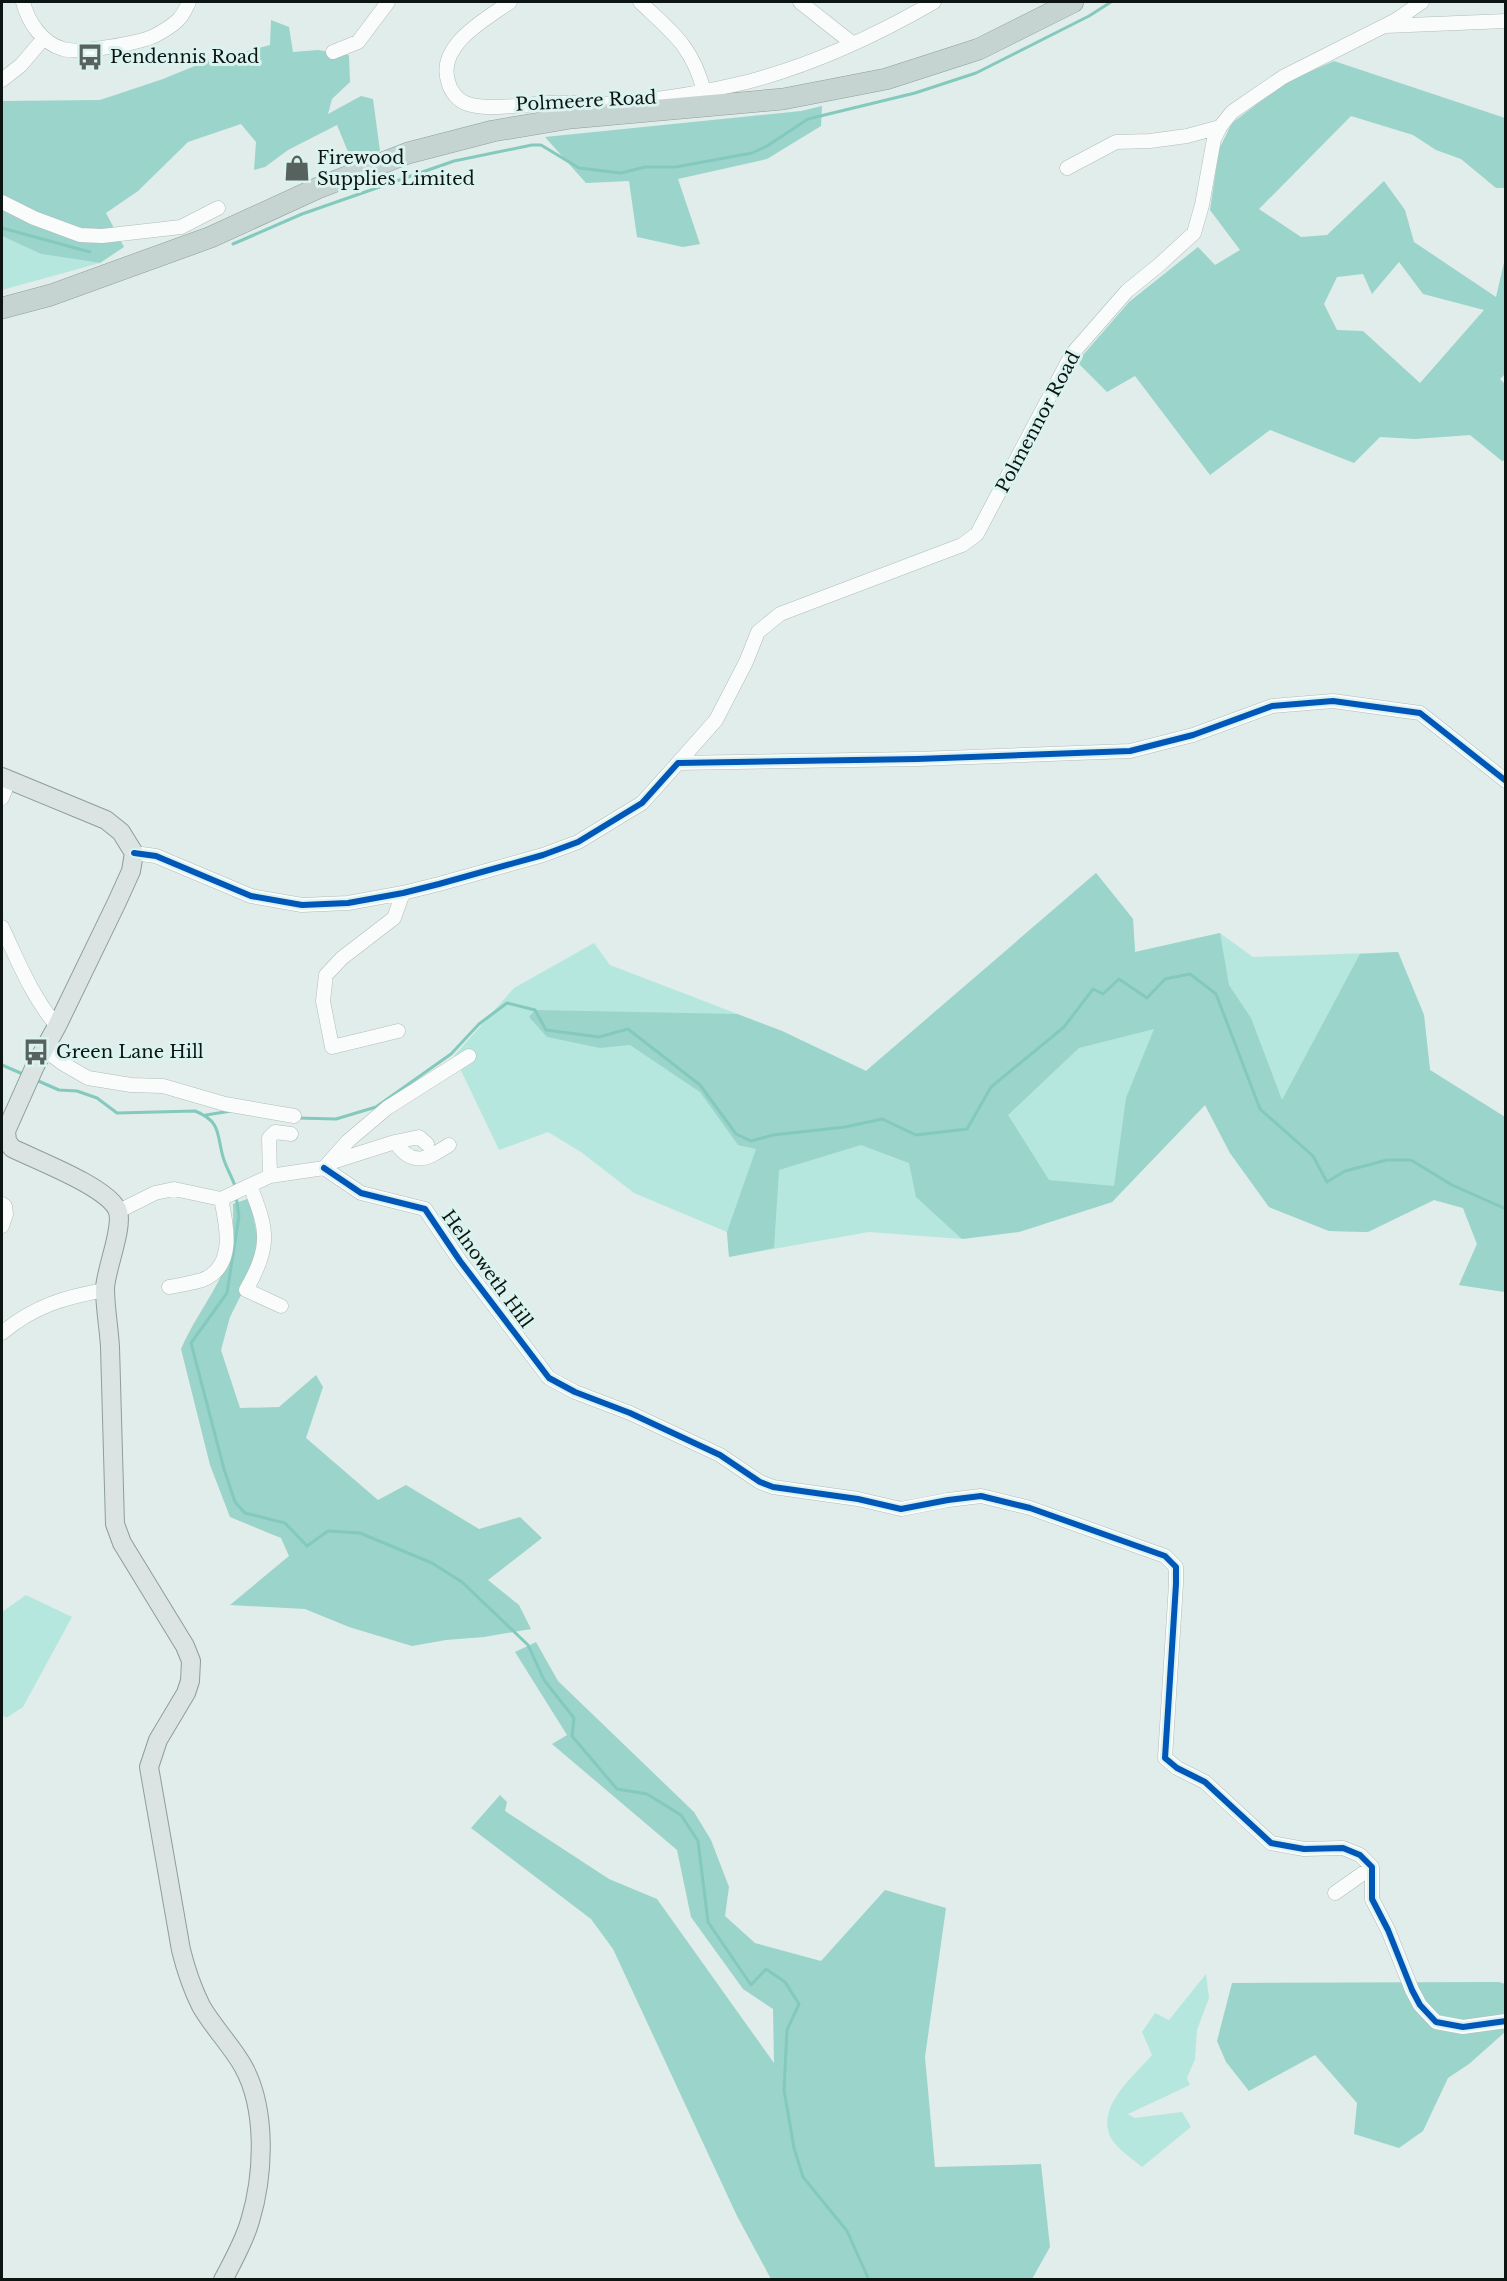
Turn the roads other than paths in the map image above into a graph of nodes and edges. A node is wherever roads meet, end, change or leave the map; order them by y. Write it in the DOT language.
graph roads {
  1 [pos="23,2"];
  2 [pos="189,2"];
  3 [pos="388,2"];
  4 [pos="510,2"];
  5 [pos="640,2"];
  6 [pos="800,2"];
  7 [pos="934,2"];
  8 [pos="1052,2"];
  9 [pos="1073,2"];
  10 [pos="1422,2"];
  11 [pos="1506,21"];
  12 [pos="1383,26"];
  13 [pos="1013,34"];
  14 [pos="44,38"];
  15 [pos="852,43"];
  16 [pos="333,52"];
  17 [pos="2,80"];
  18 [pos="704,91"];
  19 [pos="1220,127"];
  20 [pos="1068,168"];
  21 [pos="2,202"];
  22 [pos="218,207"];
  23 [pos="2,308"];
  24 [pos="678,763"];
  25 [pos="5,778"];
  26 [pos="1506,781"];
  27 [pos="2,798"];
  28 [pos="134,853"];
  29 [pos="403,893"];
  30 [pos="2,927"];
  31 [pos="57,1026"];
  32 [pos="398,1032"];
  33 [pos="44,1049"];
  34 [pos="468,1056"];
  35 [pos="294,1116"];
  36 [pos="291,1134"];
  37 [pos="4,1142"];
  38 [pos="395,1142"];
  39 [pos="427,1144"];
  40 [pos="449,1146"];
  41 [pos="327,1165"];
  42 [pos="270,1176"];
  43 [pos="246,1188"];
  44 [pos="223,1199"];
  45 [pos="2,1204"];
  46 [pos="119,1211"];
  47 [pos="2,1226"];
  48 [pos="170,1287"];
  49 [pos="105,1290"];
  50 [pos="281,1306"];
  51 [pos="2,1333"];
  52 [pos="1372,1867"];
  53 [pos="1335,1893"];
  54 [pos="1506,2021"];
  55 [pos="223,2280"];
  1 -- 14 [label="street"];
  2 -- 14 [label="street"];
  3 -- 16 [label="street"];
  4 -- 18 [label="street, Polmeere Road"];
  5 -- 18 [label="street"];
  6 -- 15 [label="street"];
  7 -- 15 [label="street, Polmeere Road"];
  8 -- 13 [label="highway"];
  9 -- 13 [label="highway"];
  10 -- 12 [label="street, Polmennor Road"];
  11 -- 12 [label="street"];
  12 -- 19 [label="street, Polmennor Road"];
  13 -- 23 [label="highway"];
  14 -- 17 [label="street"];
  15 -- 18 [label="street, Polmeere Road"];
  19 -- 20 [label="street"];
  19 -- 24 [label="street, Polmennor Road"];
  21 -- 22 [label="street"];
  24 -- 26 [label="street"];
  24 -- 29 [label="street, Polmennor Road"];
  25 -- 27 [label="street"];
  25 -- 28 [label="main road"];
  28 -- 29 [label="street, Polmennor Road"];
  28 -- 31 [label="main road"];
  29 -- 32 [label="street"];
  30 -- 31 [label="street"];
  31 -- 33 [label="main road"];
  33 -- 35 [label="street"];
  33 -- 37 [label="main road"];
  34 -- 41 [label="street"];
  36 -- 42 [label="street"];
  37 -- 46 [label="main road"];
  38 -- 39 [label="street"];
  38 -- 40 [label="street"];
  38 -- 41 [label="street"];
  41 -- 42 [label="street"];
  41 -- 52 [label="street, Helnoweth Hill"];
  42 -- 43 [label="street"];
  43 -- 44 [label="street"];
  43 -- 50 [label="street"];
  44 -- 46 [label="street"];
  44 -- 48 [label="street"];
  45 -- 47 [label="street"];
  46 -- 49 [label="main road"];
  49 -- 51 [label="street"];
  49 -- 55 [label="main road"];
  52 -- 53 [label="street"];
  52 -- 54 [label="street"];
}
